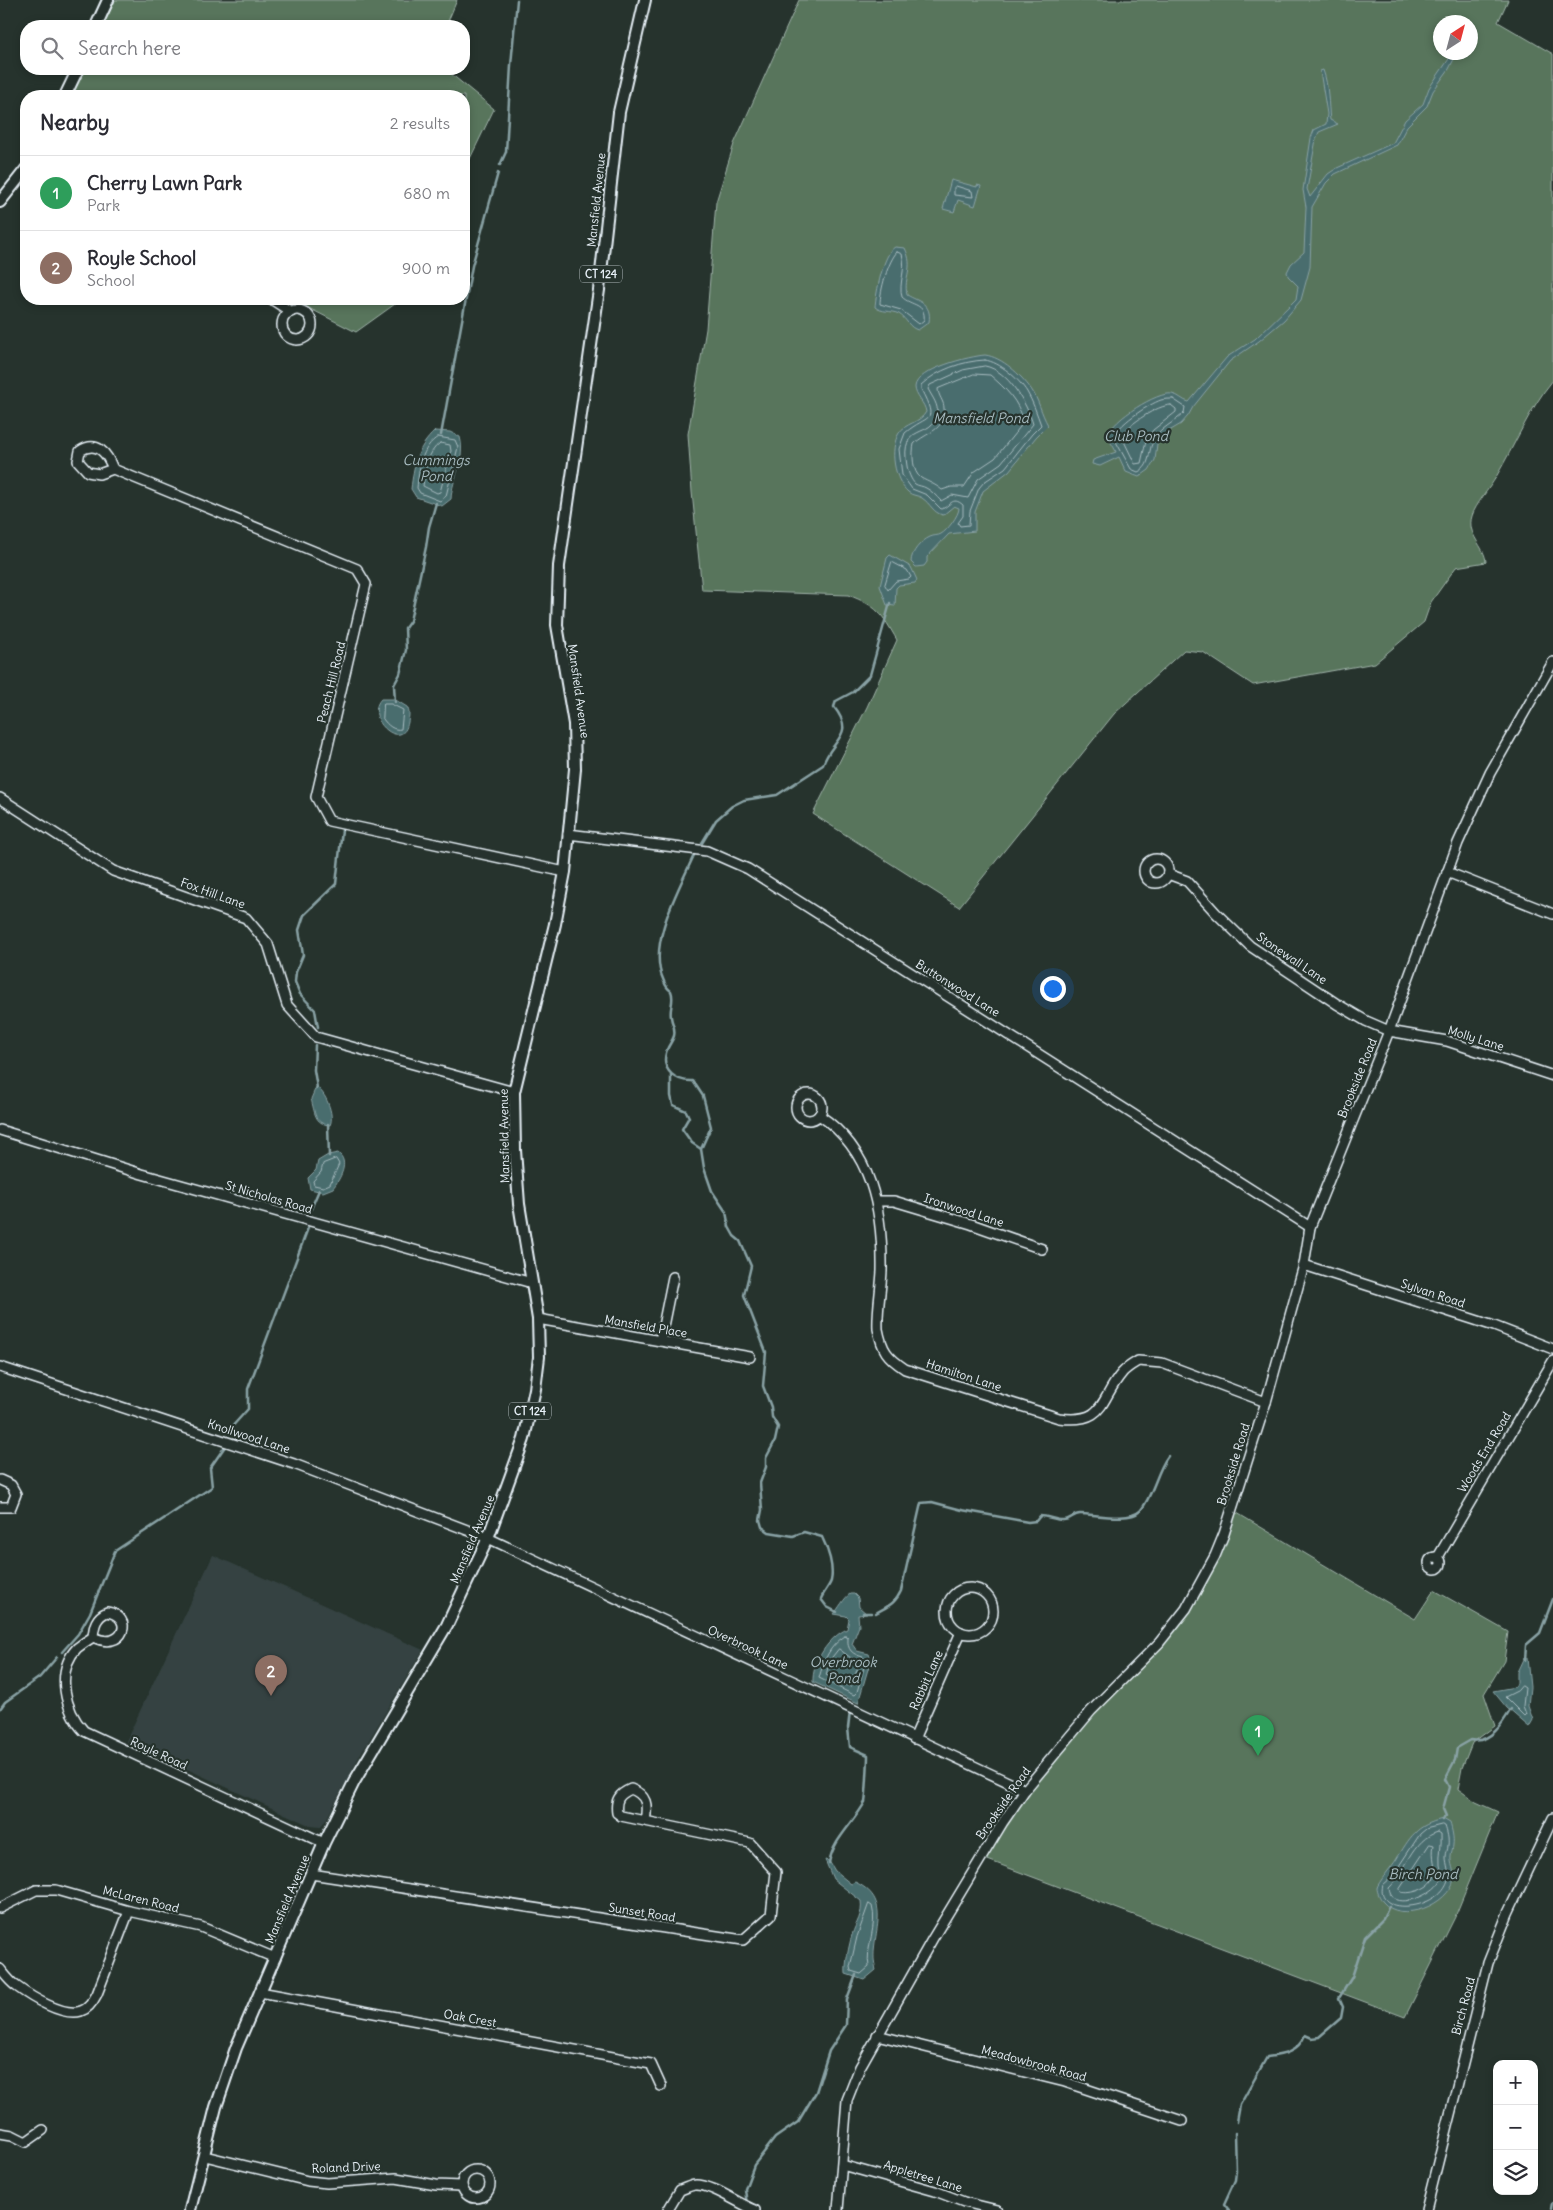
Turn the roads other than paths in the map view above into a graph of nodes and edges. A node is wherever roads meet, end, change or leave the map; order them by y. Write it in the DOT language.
graph roads {
  1 [pos="108,0"];
  2 [pos="645,0"];
  3 [pos="99,20"];
  4 [pos="75,75"];
  5 [pos="69,90"];
  6 [pos="20,183"];
  7 [pos="0,202"];
  8 [pos="280,305"];
  9 [pos="291,312"];
  10 [pos="113,470"];
  11 [pos="1553,662"];
  12 [pos="0,798"];
  13 [pos="568,834"];
  14 [pos="565,872"];
  15 [pos="1447,872"];
  16 [pos="1168,874"];
  17 [pos="1553,914"];
  18 [pos="1389,1031"];
  19 [pos="1553,1076"];
  20 [pos="514,1092"];
  21 [pos="819,1115"];
  22 [pos="0,1130"];
  23 [pos="877,1201"];
  24 [pos="1310,1227"];
  25 [pos="1042,1250"];
  26 [pos="1304,1266"];
  27 [pos="674,1277"];
  28 [pos="532,1283"];
  29 [pos="538,1319"];
  30 [pos="660,1341"];
  31 [pos="1553,1349"];
  32 [pos="750,1357"];
  33 [pos="1553,1361"];
  34 [pos="0,1367"];
  35 [pos="1266,1402"];
  36 [pos="0,1480"];
  37 [pos="0,1507"];
  38 [pos="488,1538"];
  39 [pos="1438,1557"];
  40 [pos="961,1632"];
  41 [pos="93,1637"];
  42 [pos="914,1739"];
  43 [pos="1025,1790"];
  44 [pos="1553,1818"];
  45 [pos="644,1821"];
  46 [pos="324,1843"];
  47 [pos="311,1874"];
  48 [pos="0,1908"];
  49 [pos="129,1911"];
  50 [pos="275,1958"];
  51 [pos="0,1969"];
  52 [pos="260,1992"];
  53 [pos="877,2035"];
  54 [pos="661,2086"];
  55 [pos="1182,2121"];
  56 [pos="43,2130"];
  57 [pos="0,2133"];
  58 [pos="205,2156"];
  59 [pos="842,2166"];
  60 [pos="461,2186"];
  61 [pos="190,2210"];
  62 [pos="668,2210"];
  63 [pos="755,2210"];
  64 [pos="838,2210"];
  65 [pos="997,2210"];
  66 [pos="1426,2210"];
  1 -- 3 [label="main road"];
  2 -- 13 [label="main road, Mansfield Avenue / CT 124"];
  4 -- 5 [label="main road"];
  6 -- 7 [label="main road"];
  8 -- 9 [label="street"];
  10 -- 14 [label="street, Peach Hill Road"];
  11 -- 15 [label="street, Brookside Road"];
  12 -- 20 [label="street, Fox Hill Lane"];
  13 -- 14 [label="main road, Mansfield Avenue / CT 124"];
  13 -- 24 [label="street, Buttonwood Lane"];
  14 -- 20 [label="main road, Mansfield Avenue / CT 124"];
  15 -- 17 [label="street"];
  15 -- 18 [label="street, Brookside Road"];
  16 -- 18 [label="street, Stonewall Lane"];
  18 -- 19 [label="street, Molly Lane"];
  18 -- 24 [label="street, Brookside Road"];
  20 -- 28 [label="main road, Mansfield Avenue / CT 124"];
  21 -- 23 [label="street, Hamilton Lane"];
  22 -- 28 [label="street, St Nicholas Road"];
  23 -- 25 [label="street, Ironwood Lane"];
  23 -- 35 [label="street, Hamilton Lane"];
  24 -- 26 [label="street, Brookside Road"];
  26 -- 31 [label="street, Sylvan Road"];
  26 -- 35 [label="street, Brookside Road"];
  27 -- 30 [label="street"];
  28 -- 29 [label="main road, Mansfield Avenue / CT 124"];
  29 -- 30 [label="street, Mansfield Place"];
  29 -- 38 [label="main road, Mansfield Avenue / CT 124"];
  30 -- 32 [label="street, Mansfield Place"];
  33 -- 39 [label="street, Woods End Road"];
  34 -- 38 [label="street, Knollwood Lane"];
  35 -- 43 [label="street, Brookside Road"];
  36 -- 37 [label="street"];
  38 -- 42 [label="street, Overbrook Lane"];
  38 -- 46 [label="main road, Mansfield Avenue / CT 124"];
  40 -- 40 [label="street"];
  40 -- 42 [label="street, Rabbit Lane"];
  41 -- 46 [label="street, Royle Road"];
  42 -- 43 [label="street, Overbrook Lane"];
  43 -- 53 [label="street, Brookside Road"];
  44 -- 66 [label="street, Birch Road"];
  45 -- 47 [label="street, Sunset Road"];
  46 -- 47 [label="main road, Mansfield Avenue / CT 124"];
  47 -- 50 [label="main road, Mansfield Avenue / CT 124"];
  48 -- 49 [label="street, McLaren Road"];
  49 -- 50 [label="street, McLaren Road"];
  49 -- 51 [label="street"];
  50 -- 52 [label="main road, Mansfield Avenue / CT 124"];
  52 -- 54 [label="street, Oak Crest"];
  52 -- 58 [label="main road, Mansfield Avenue / CT 124"];
  53 -- 55 [label="street, Meadowbrook Road"];
  53 -- 59 [label="street, Brookside Road"];
  56 -- 57 [label="street"];
  58 -- 60 [label="street, Roland Drive"];
  58 -- 61 [label="main road, Mansfield Avenue / CT 124"];
  59 -- 64 [label="street, Brookside Road"];
  59 -- 65 [label="street, Appletree Lane"];
  62 -- 63 [label="street"];
}
